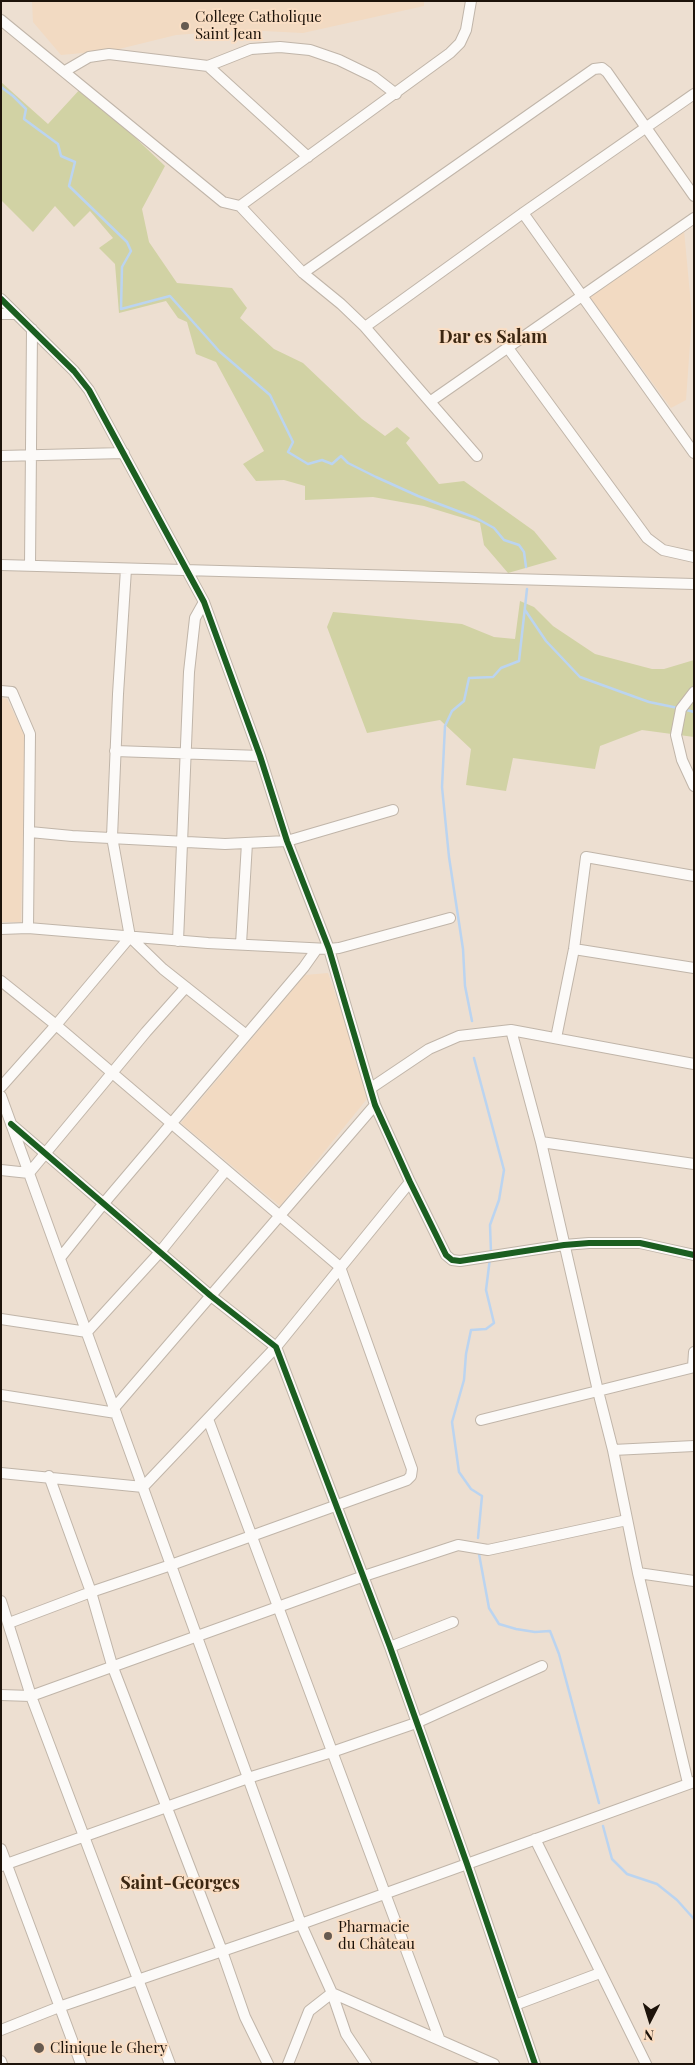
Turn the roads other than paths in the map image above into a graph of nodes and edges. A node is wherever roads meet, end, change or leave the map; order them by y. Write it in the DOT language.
graph roads {
  1 [pos="471,1"];
  2 [pos="1,20"];
  3 [pos="208,66"];
  4 [pos="65,71"];
  5 [pos="396,94"];
  6 [pos="694,94"];
  7 [pos="646,127"];
  8 [pos="308,157"];
  9 [pos="694,196"];
  10 [pos="240,206"];
  11 [pos="523,213"];
  12 [pos="694,218"];
  13 [pos="303,273"];
  14 [pos="581,295"];
  15 [pos="1,299"];
  16 [pos="1,314"];
  17 [pos="16,314"];
  18 [pos="365,326"];
  19 [pos="32,329"];
  20 [pos="508,348"];
  21 [pos="431,401"];
  22 [pos="694,452"];
  23 [pos="124,453"];
  24 [pos="1,456"];
  25 [pos="31,456"];
  26 [pos="477,456"];
  27 [pos="694,557"];
  28 [pos="1,564"];
  29 [pos="30,566"];
  30 [pos="126,569"];
  31 [pos="188,571"];
  32 [pos="694,584"];
  33 [pos="204,602"];
  34 [pos="1,691"];
  35 [pos="694,692"];
  36 [pos="115,751"];
  37 [pos="186,754"];
  38 [pos="260,756"];
  39 [pos="694,786"];
  40 [pos="393,810"];
  41 [pos="30,832"];
  42 [pos="112,837"];
  43 [pos="182,841"];
  44 [pos="287,841"];
  45 [pos="247,843"];
  46 [pos="694,876"];
  47 [pos="450,918"];
  48 [pos="28,928"];
  49 [pos="1,929"];
  50 [pos="130,938"];
  51 [pos="178,941"];
  52 [pos="241,944"];
  53 [pos="329,949"];
  54 [pos="574,949"];
  55 [pos="316,950"];
  56 [pos="694,968"];
  57 [pos="1,981"];
  58 [pos="186,987"];
  59 [pos="56,1025"];
  60 [pos="511,1030"];
  61 [pos="246,1034"];
  62 [pos="556,1038"];
  63 [pos="694,1064"];
  64 [pos="112,1073"];
  65 [pos="1,1087"];
  66 [pos="371,1088"];
  67 [pos="1,1096"];
  68 [pos="376,1104"];
  69 [pos="171,1123"];
  70 [pos="11,1124"];
  71 [pos="541,1142"];
  72 [pos="46,1154"];
  73 [pos="694,1164"];
  74 [pos="1,1170"];
  75 [pos="226,1170"];
  76 [pos="29,1173"];
  77 [pos="410,1182"];
  78 [pos="104,1204"];
  79 [pos="280,1216"];
  80 [pos="564,1245"];
  81 [pos="160,1252"];
  82 [pos="694,1255"];
  83 [pos="60,1258"];
  84 [pos="340,1266"];
  85 [pos="211,1296"];
  86 [pos="1,1319"];
  87 [pos="87,1332"];
  88 [pos="276,1346"];
  89 [pos="694,1352"];
  90 [pos="693,1367"];
  91 [pos="598,1391"];
  92 [pos="1,1395"];
  93 [pos="116,1410"];
  94 [pos="208,1419"];
  95 [pos="480,1420"];
  96 [pos="694,1446"];
  97 [pos="613,1450"];
  98 [pos="1,1473"];
  99 [pos="49,1476"];
  100 [pos="143,1487"];
  101 [pos="338,1505"];
  102 [pos="627,1520"];
  103 [pos="251,1535"];
  104 [pos="171,1565"];
  105 [pos="638,1573"];
  106 [pos="364,1576"];
  107 [pos="694,1580"];
  108 [pos="91,1592"];
  109 [pos="1,1601"];
  110 [pos="278,1607"];
  111 [pos="453,1622"];
  112 [pos="9,1623"];
  113 [pos="197,1636"];
  114 [pos="390,1647"];
  115 [pos="112,1665"];
  116 [pos="542,1666"];
  117 [pos="1,1695"];
  118 [pos="31,1696"];
  119 [pos="416,1722"];
  120 [pos="332,1752"];
  121 [pos="248,1778"];
  122 [pos="691,1783"];
  123 [pos="168,1808"];
  124 [pos="84,1837"];
  125 [pos="535,1839"];
  126 [pos="1,1849"];
  127 [pos="467,1864"];
  128 [pos="4,1865"];
  129 [pos="385,1893"];
  130 [pos="301,1924"];
  131 [pos="222,1952"];
  132 [pos="600,1972"];
  133 [pos="138,1980"];
  134 [pos="332,1993"];
  135 [pos="515,2005"];
  136 [pos="59,2007"];
  137 [pos="1,2030"];
  138 [pos="439,2038"];
  139 [pos="81,2064"];
  140 [pos="170,2064"];
  141 [pos="268,2064"];
  142 [pos="288,2064"];
  143 [pos="366,2064"];
  144 [pos="494,2064"];
  145 [pos="535,2064"];
  146 [pos="646,2064"];
  1 -- 5 [label="street"];
  2 -- 4 [label="street"];
  3 -- 4 [label="street"];
  3 -- 5 [label="street"];
  3 -- 8 [label="street"];
  4 -- 10 [label="street"];
  5 -- 8 [label="street"];
  6 -- 7 [label="street"];
  7 -- 9 [label="street"];
  7 -- 11 [label="street"];
  7 -- 13 [label="street"];
  8 -- 10 [label="street"];
  10 -- 13 [label="street"];
  11 -- 14 [label="street"];
  11 -- 18 [label="street"];
  12 -- 14 [label="street"];
  13 -- 18 [label="street"];
  14 -- 20 [label="street"];
  14 -- 22 [label="street"];
  15 -- 17 [label="street"];
  16 -- 17 [label="street"];
  17 -- 19 [label="street"];
  18 -- 21 [label="street"];
  19 -- 23 [label="street"];
  19 -- 25 [label="street"];
  20 -- 21 [label="street"];
  20 -- 27 [label="street"];
  21 -- 26 [label="street"];
  23 -- 25 [label="street"];
  23 -- 31 [label="street"];
  24 -- 25 [label="street"];
  25 -- 29 [label="street"];
  28 -- 29 [label="street"];
  29 -- 30 [label="street"];
  30 -- 31 [label="street"];
  30 -- 36 [label="street"];
  31 -- 32 [label="street"];
  31 -- 33 [label="street"];
  33 -- 37 [label="street"];
  33 -- 38 [label="street"];
  34 -- 41 [label="street"];
  35 -- 39 [label="street"];
  36 -- 37 [label="street"];
  36 -- 42 [label="street"];
  37 -- 38 [label="street"];
  37 -- 43 [label="street"];
  38 -- 44 [label="street"];
  40 -- 44 [label="street"];
  41 -- 42 [label="street"];
  41 -- 48 [label="street"];
  42 -- 43 [label="street"];
  42 -- 50 [label="street"];
  43 -- 45 [label="street"];
  43 -- 51 [label="street"];
  44 -- 45 [label="street"];
  44 -- 53 [label="street"];
  45 -- 52 [label="street"];
  46 -- 54 [label="street"];
  47 -- 53 [label="street"];
  48 -- 49 [label="street"];
  48 -- 50 [label="street"];
  50 -- 51 [label="street"];
  50 -- 58 [label="street"];
  50 -- 59 [label="street"];
  51 -- 52 [label="street"];
  52 -- 55 [label="street"];
  53 -- 55 [label="street"];
  53 -- 66 [label="street"];
  54 -- 56 [label="street"];
  54 -- 62 [label="street"];
  55 -- 61 [label="street"];
  57 -- 59 [label="street"];
  58 -- 61 [label="street"];
  58 -- 64 [label="street"];
  59 -- 64 [label="street"];
  59 -- 65 [label="street"];
  60 -- 62 [label="street"];
  60 -- 66 [label="street"];
  60 -- 71 [label="street"];
  61 -- 69 [label="street"];
  62 -- 63 [label="street"];
  64 -- 69 [label="street"];
  64 -- 72 [label="street"];
  66 -- 68 [label="street"];
  67 -- 70 [label="street"];
  68 -- 77 [label="street"];
  68 -- 79 [label="street"];
  69 -- 75 [label="street"];
  69 -- 78 [label="street"];
  70 -- 72 [label="street"];
  70 -- 76 [label="street"];
  71 -- 73 [label="street"];
  71 -- 80 [label="street"];
  72 -- 76 [label="street"];
  72 -- 78 [label="street"];
  74 -- 76 [label="street"];
  75 -- 79 [label="street"];
  75 -- 81 [label="street"];
  76 -- 83 [label="street"];
  77 -- 80 [label="street"];
  77 -- 84 [label="street"];
  78 -- 81 [label="street"];
  78 -- 83 [label="street"];
  79 -- 84 [label="street"];
  79 -- 85 [label="street"];
  80 -- 82 [label="street"];
  80 -- 91 [label="street"];
  81 -- 85 [label="street"];
  81 -- 87 [label="street"];
  83 -- 87 [label="street"];
  84 -- 88 [label="street"];
  84 -- 101 [label="street"];
  85 -- 88 [label="street"];
  85 -- 93 [label="street"];
  86 -- 87 [label="street"];
  87 -- 93 [label="street"];
  88 -- 94 [label="street"];
  88 -- 101 [label="street"];
  89 -- 90 [label="street"];
  90 -- 91 [label="street"];
  91 -- 95 [label="street"];
  91 -- 97 [label="street"];
  92 -- 93 [label="street"];
  93 -- 100 [label="street"];
  94 -- 100 [label="street"];
  94 -- 103 [label="street"];
  96 -- 97 [label="street"];
  97 -- 102 [label="street"];
  98 -- 99 [label="street"];
  99 -- 100 [label="street"];
  99 -- 108 [label="street"];
  100 -- 104 [label="street"];
  101 -- 103 [label="street"];
  101 -- 106 [label="street"];
  102 -- 105 [label="street"];
  102 -- 106 [label="street"];
  103 -- 104 [label="street"];
  103 -- 110 [label="street"];
  104 -- 108 [label="street"];
  104 -- 113 [label="street"];
  105 -- 107 [label="street"];
  105 -- 122 [label="street"];
  106 -- 110 [label="street"];
  106 -- 114 [label="street"];
  108 -- 112 [label="street"];
  108 -- 115 [label="street"];
  109 -- 112 [label="street"];
  110 -- 113 [label="street"];
  110 -- 120 [label="street"];
  111 -- 114 [label="street"];
  112 -- 118 [label="street"];
  113 -- 115 [label="street"];
  113 -- 121 [label="street"];
  114 -- 119 [label="street"];
  115 -- 118 [label="street"];
  115 -- 123 [label="street"];
  116 -- 119 [label="street"];
  117 -- 118 [label="street"];
  118 -- 124 [label="street"];
  119 -- 120 [label="street"];
  119 -- 127 [label="street"];
  120 -- 121 [label="street"];
  120 -- 129 [label="street"];
  121 -- 123 [label="street"];
  121 -- 130 [label="street"];
  122 -- 125 [label="street"];
  123 -- 124 [label="street"];
  123 -- 131 [label="street"];
  124 -- 128 [label="street"];
  124 -- 133 [label="street"];
  125 -- 127 [label="street"];
  125 -- 132 [label="street"];
  126 -- 128 [label="street"];
  127 -- 129 [label="street"];
  127 -- 135 [label="street"];
  128 -- 136 [label="street"];
  129 -- 130 [label="street"];
  129 -- 138 [label="street"];
  130 -- 131 [label="street"];
  130 -- 134 [label="street"];
  131 -- 133 [label="street"];
  131 -- 141 [label="street"];
  132 -- 135 [label="street"];
  132 -- 146 [label="street"];
  133 -- 136 [label="street"];
  133 -- 140 [label="street"];
  134 -- 138 [label="street"];
  134 -- 142 [label="street"];
  134 -- 143 [label="street"];
  135 -- 145 [label="street"];
  136 -- 137 [label="street"];
  136 -- 139 [label="street"];
  138 -- 144 [label="street"];
}
